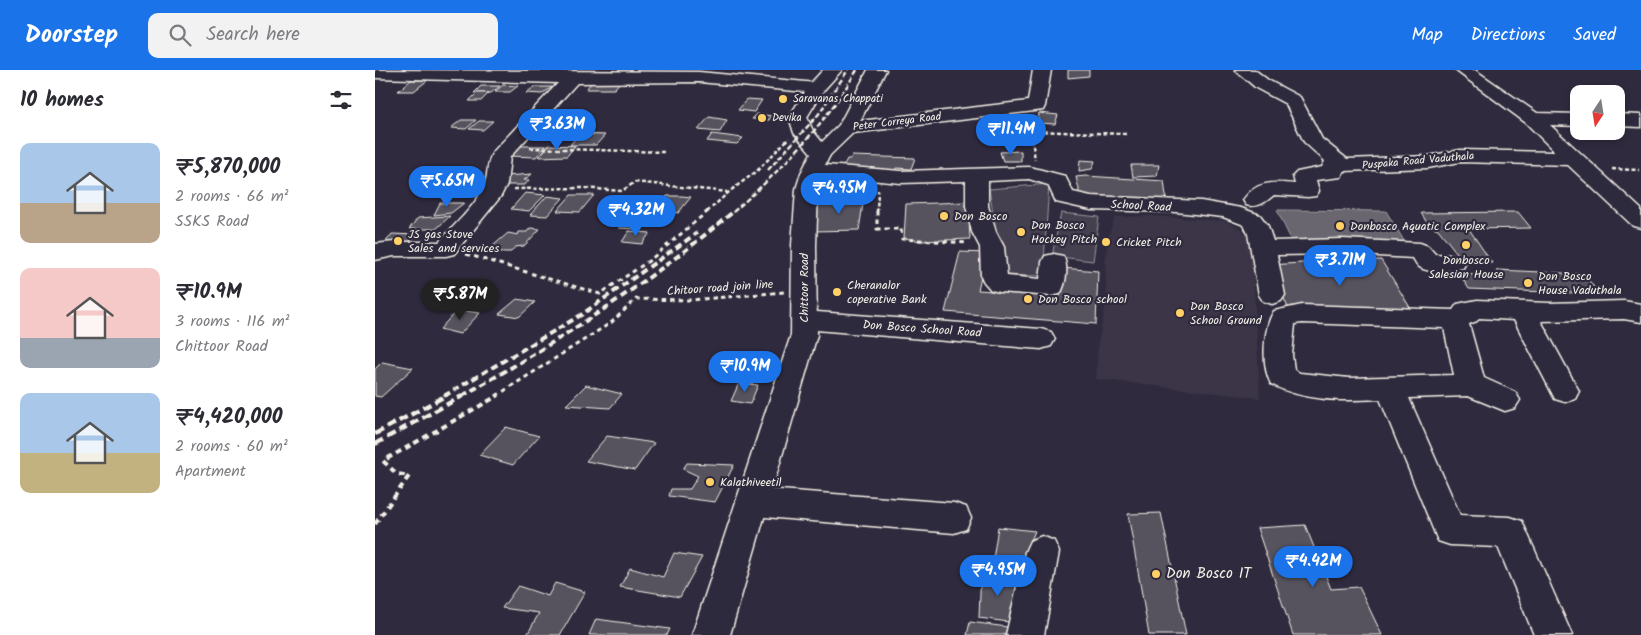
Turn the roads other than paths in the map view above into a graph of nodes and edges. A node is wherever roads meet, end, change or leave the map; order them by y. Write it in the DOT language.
graph roads {
  1 [pos="833,70"];
  2 [pos="877,70"];
  3 [pos="1042,70"];
  4 [pos="1244,70"];
  5 [pos="1464,70"];
  6 [pos="379,72"];
  7 [pos="635,74"];
  8 [pos="573,78"];
  9 [pos="375,84"];
  10 [pos="816,88"];
  11 [pos="1533,119"];
  12 [pos="1570,120"];
  13 [pos="1625,120"];
  14 [pos="1641,121"];
  15 [pos="847,128"];
  16 [pos="1573,159"];
  17 [pos="817,162"];
  18 [pos="1339,162"];
  19 [pos="977,173"];
  20 [pos="1254,200"];
  21 [pos="1641,221"];
  22 [pos="1264,249"];
  23 [pos="377,254"];
  24 [pos="1054,262"];
  25 [pos="1454,262"];
  26 [pos="1272,295"];
  27 [pos="1522,310"];
  28 [pos="1641,313"];
  29 [pos="1455,319"];
  30 [pos="804,320"];
  31 [pos="1041,339"];
  32 [pos="1471,385"];
  33 [pos="1390,388"];
  34 [pos="1565,391"];
  35 [pos="1505,400"];
  36 [pos="752,502"];
  37 [pos="954,518"];
  38 [pos="1042,552"];
  39 [pos="711,635"];
  40 [pos="1025,635"];
  41 [pos="1553,635"];
  1 -- 10 [label="street"];
  2 -- 15 [label="street"];
  3 -- 15 [label="street, Peter Correya Road"];
  4 -- 18 [label="street"];
  5 -- 11 [label="street"];
  6 -- 8 [label="street"];
  6 -- 9 [label="street"];
  7 -- 8 [label="street"];
  7 -- 10 [label="street"];
  8 -- 23 [label="street"];
  10 -- 17 [label="street"];
  11 -- 12 [label="street"];
  11 -- 16 [label="street"];
  13 -- 14 [label="street"];
  15 -- 17 [label="street, Peter Correya Road"];
  16 -- 18 [label="street, Puspaka Road Vaduthala"];
  16 -- 21 [label="street"];
  17 -- 19 [label="street, School Road"];
  17 -- 30 [label="street, Chittoor Road"];
  18 -- 20 [label="street"];
  19 -- 22 [label="street, School Road"];
  19 -- 24 [label="street"];
  22 -- 25 [label="street"];
  22 -- 26 [label="street"];
  27 -- 28 [label="street"];
  27 -- 29 [label="street"];
  27 -- 34 [label="street"];
  29 -- 32 [label="street"];
  29 -- 33 [label="street"];
  30 -- 31 [label="street, Don Bosco School Road"];
  30 -- 36 [label="street, Chittoor Road"];
  32 -- 33 [label="street"];
  32 -- 35 [label="street"];
  33 -- 41 [label="street"];
  36 -- 37 [label="street"];
  36 -- 39 [label="street, Chittoor Road"];
  38 -- 40 [label="street"];
}
